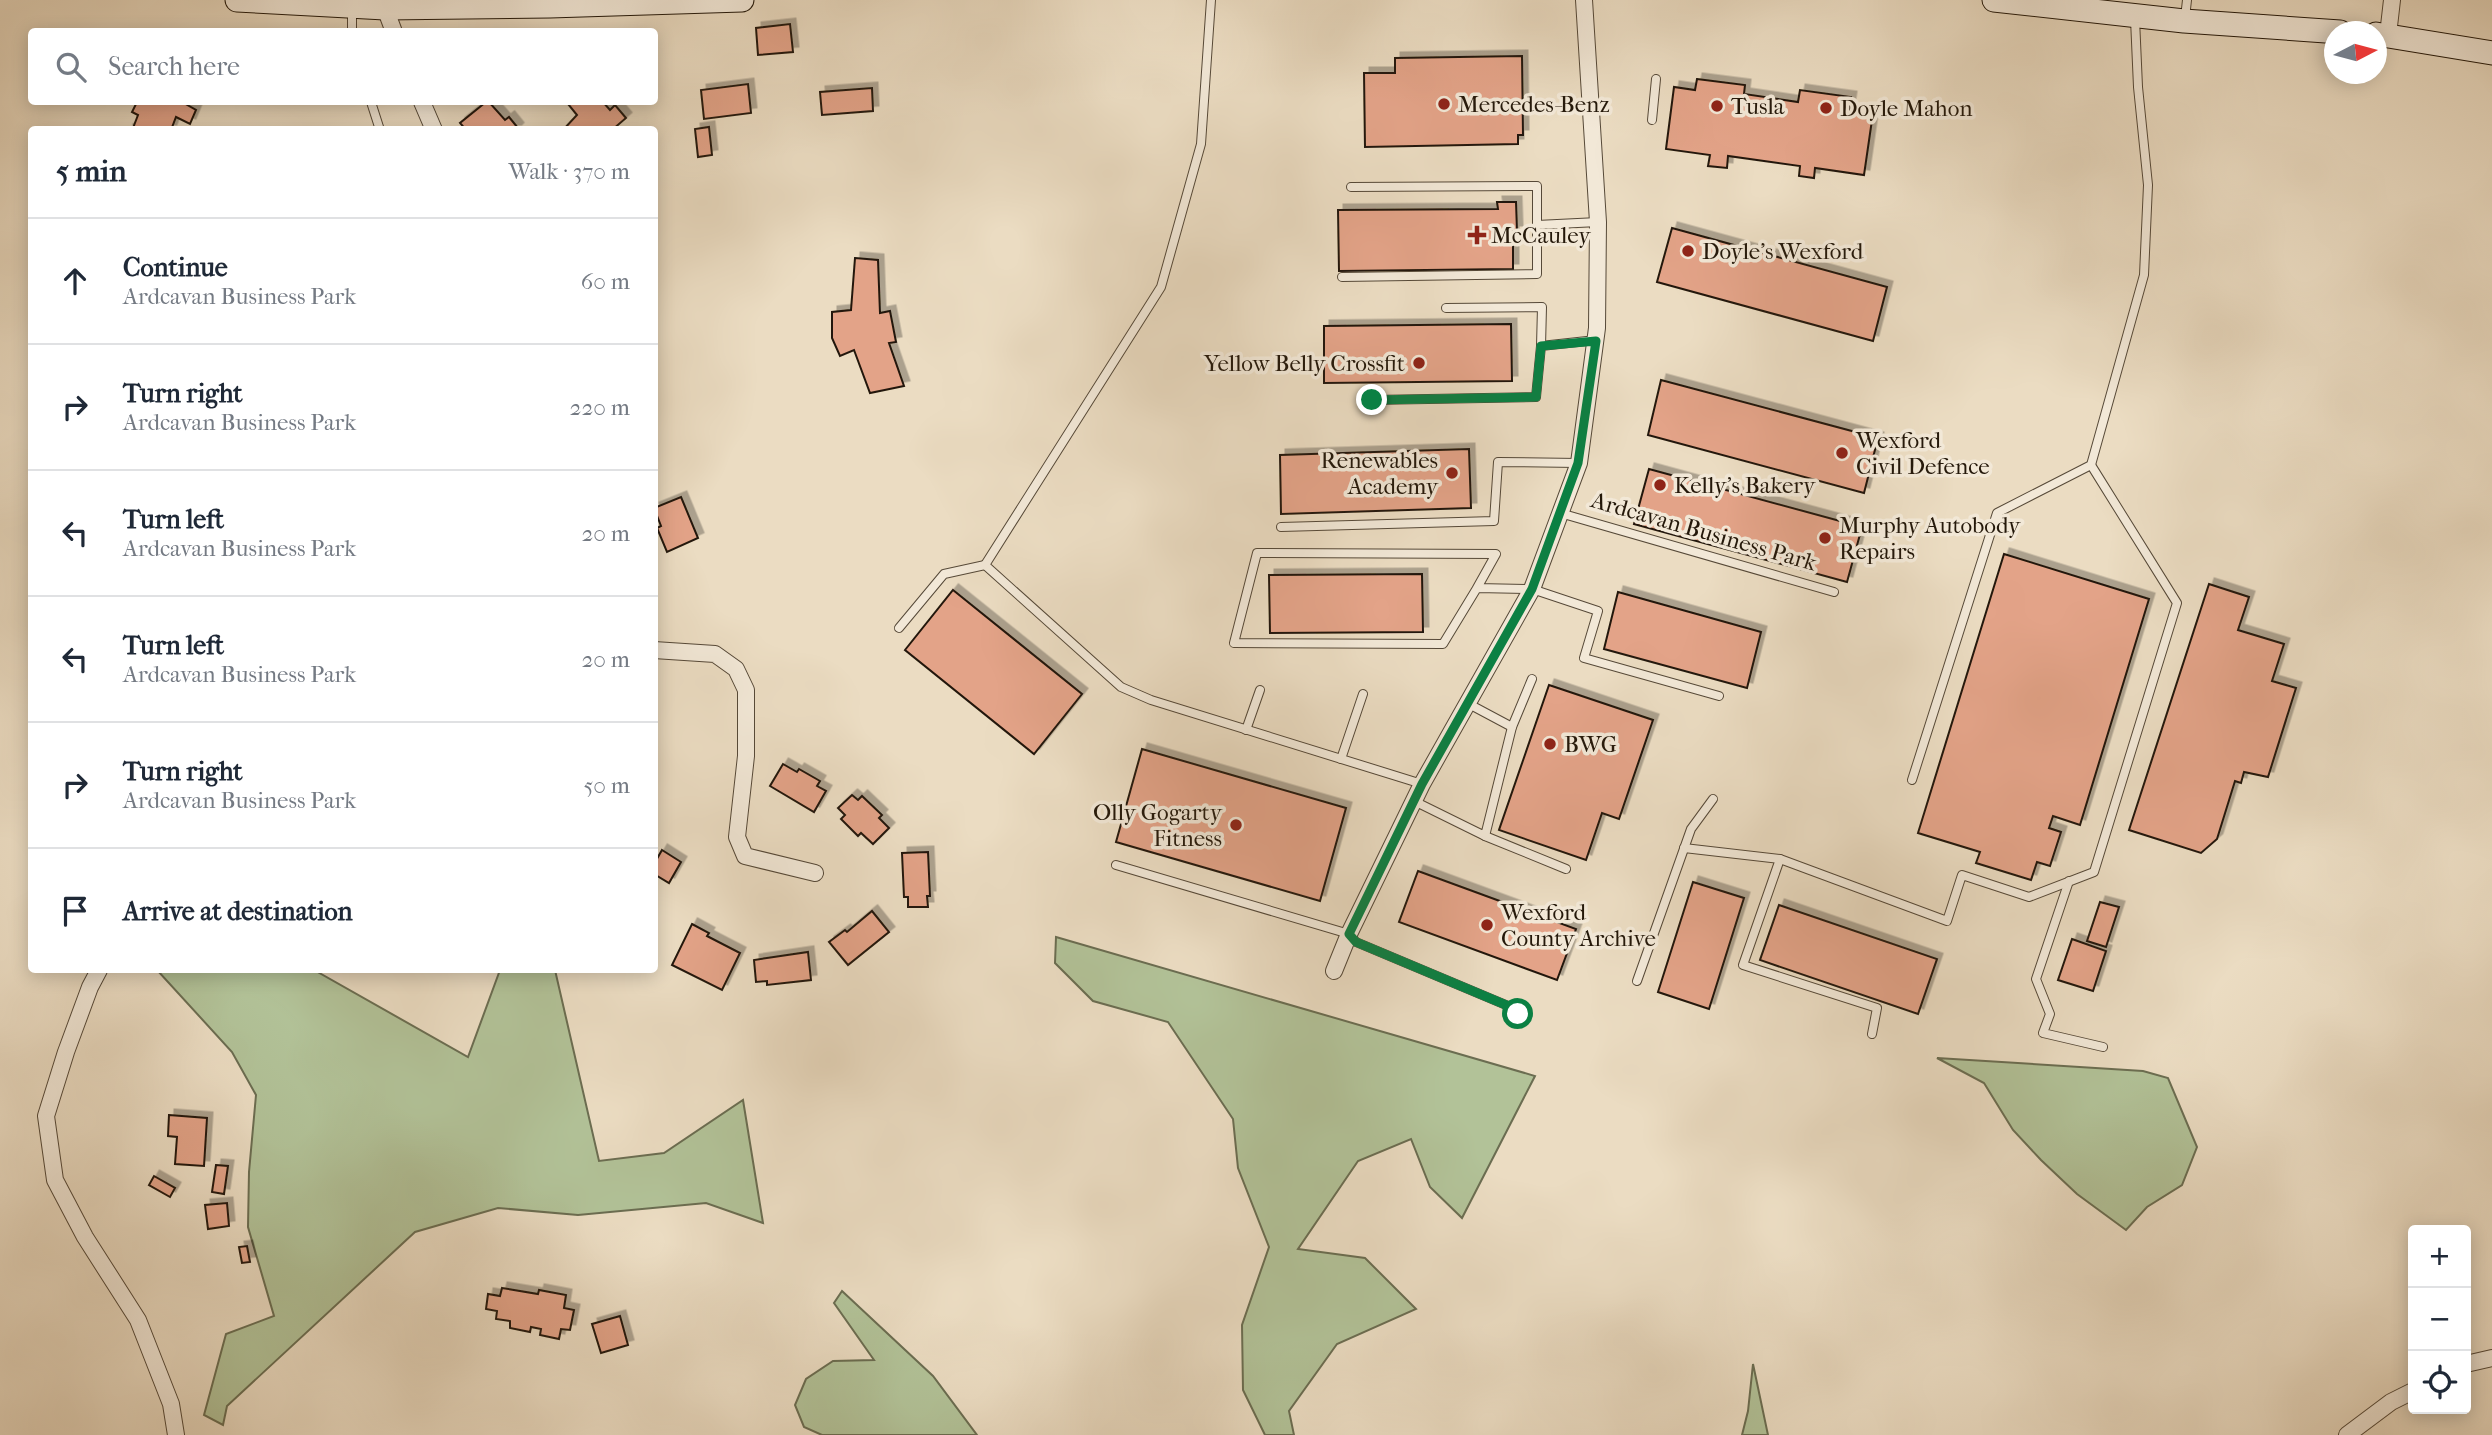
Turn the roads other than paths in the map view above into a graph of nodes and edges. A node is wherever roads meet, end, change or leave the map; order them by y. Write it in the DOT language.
graph roads {
  1 [pos="237,0"];
  2 [pos="742,0"];
  3 [pos="1211,0"];
  4 [pos="1584,0"];
  5 [pos="1994,0"];
  6 [pos="2392,0"];
  7 [pos="352,6"];
  8 [pos="385,8"];
  9 [pos="2186,10"];
  10 [pos="2135,16"];
  11 [pos="2386,21"];
  12 [pos="352,28"];
  13 [pos="392,28"];
  14 [pos="2324,30"];
  15 [pos="2387,35"];
  16 [pos="2492,53"];
  17 [pos="1656,79"];
  18 [pos="372,105"];
  19 [pos="423,105"];
  20 [pos="1652,120"];
  21 [pos="379,126"];
  22 [pos="432,126"];
  23 [pos="1352,187"];
  24 [pos="1598,222"];
  25 [pos="1537,225"];
  26 [pos="1342,277"];
  27 [pos="1446,308"];
  28 [pos="1596,341"];
  29 [pos="1541,346"];
  30 [pos="1372,400"];
  31 [pos="1578,463"];
  32 [pos="2091,465"];
  33 [pos="1560,513"];
  34 [pos="1281,527"];
  35 [pos="985,565"];
  36 [pos="1477,588"];
  37 [pos="1532,589"];
  38 [pos="1835,592"];
  39 [pos="899,628"];
  40 [pos="658,650"];
  41 [pos="1532,679"];
  42 [pos="1260,690"];
  43 [pos="1363,694"];
  44 [pos="1719,696"];
  45 [pos="1467,703"];
  46 [pos="1512,727"];
  47 [pos="1247,730"];
  48 [pos="1341,759"];
  49 [pos="1912,780"];
  50 [pos="1422,784"];
  51 [pos="1713,799"];
  52 [pos="1414,801"];
  53 [pos="1485,836"];
  54 [pos="1684,848"];
  55 [pos="1780,859"];
  56 [pos="1115,865"];
  57 [pos="1566,869"];
  58 [pos="815,873"];
  59 [pos="2069,881"];
  60 [pos="1349,934"];
  61 [pos="1334,971"];
  62 [pos="97,973"];
  63 [pos="1637,981"];
  64 [pos="1518,1014"];
  65 [pos="1872,1034"];
  66 [pos="2103,1047"];
  67 [pos="2492,1358"];
  68 [pos="2471,1363"];
  69 [pos="2408,1394"];
  70 [pos="176,1435"];
  71 [pos="2347,1435"];
  1 -- 7 [label="main road"];
  2 -- 8 [label="main road"];
  3 -- 35 [label="lane"];
  4 -- 24 [label="street, Ardcavan Business Park"];
  5 -- 10 [label="main road"];
  6 -- 11 [label="street"];
  7 -- 8 [label="main road"];
  7 -- 12 [label="lane"];
  8 -- 13 [label="street"];
  9 -- 10 [label="main road"];
  9 -- 14 [label="main road"];
  10 -- 32 [label="lane"];
  15 -- 16 [label="main road"];
  17 -- 20 [label="lane"];
  18 -- 21 [label="lane"];
  19 -- 22 [label="street"];
  23 -- 25 [label="lane"];
  24 -- 25 [label="lane"];
  24 -- 28 [label="street, Ardcavan Business Park"];
  25 -- 26 [label="lane"];
  27 -- 29 [label="lane"];
  28 -- 29 [label="lane"];
  28 -- 31 [label="street, Ardcavan Business Park"];
  29 -- 30 [label="lane"];
  31 -- 33 [label="street, Ardcavan Business Park"];
  31 -- 34 [label="lane"];
  32 -- 49 [label="lane"];
  32 -- 59 [label="lane"];
  33 -- 37 [label="street, Ardcavan Business Park"];
  33 -- 38 [label="lane, Ardcavan Business Park"];
  35 -- 39 [label="lane"];
  35 -- 47 [label="lane"];
  36 -- 36 [label="lane"];
  36 -- 37 [label="lane"];
  37 -- 44 [label="lane"];
  37 -- 45 [label="street, Ardcavan Business Park"];
  40 -- 58 [label="street"];
  41 -- 46 [label="lane"];
  42 -- 47 [label="lane"];
  43 -- 48 [label="lane"];
  45 -- 46 [label="lane"];
  45 -- 50 [label="street, Ardcavan Business Park"];
  46 -- 53 [label="lane"];
  47 -- 48 [label="lane"];
  48 -- 50 [label="lane"];
  50 -- 52 [label="street, Ardcavan Business Park"];
  51 -- 54 [label="lane"];
  52 -- 53 [label="lane"];
  52 -- 60 [label="street, Ardcavan Business Park"];
  53 -- 57 [label="lane"];
  54 -- 55 [label="lane"];
  54 -- 63 [label="lane"];
  55 -- 59 [label="lane"];
  55 -- 65 [label="lane"];
  56 -- 60 [label="lane"];
  59 -- 66 [label="lane"];
  60 -- 61 [label="street, Ardcavan Business Park"];
  60 -- 64 [label="lane"];
  62 -- 70 [label="street"];
  67 -- 68 [label="street"];
  69 -- 71 [label="street"];
}
